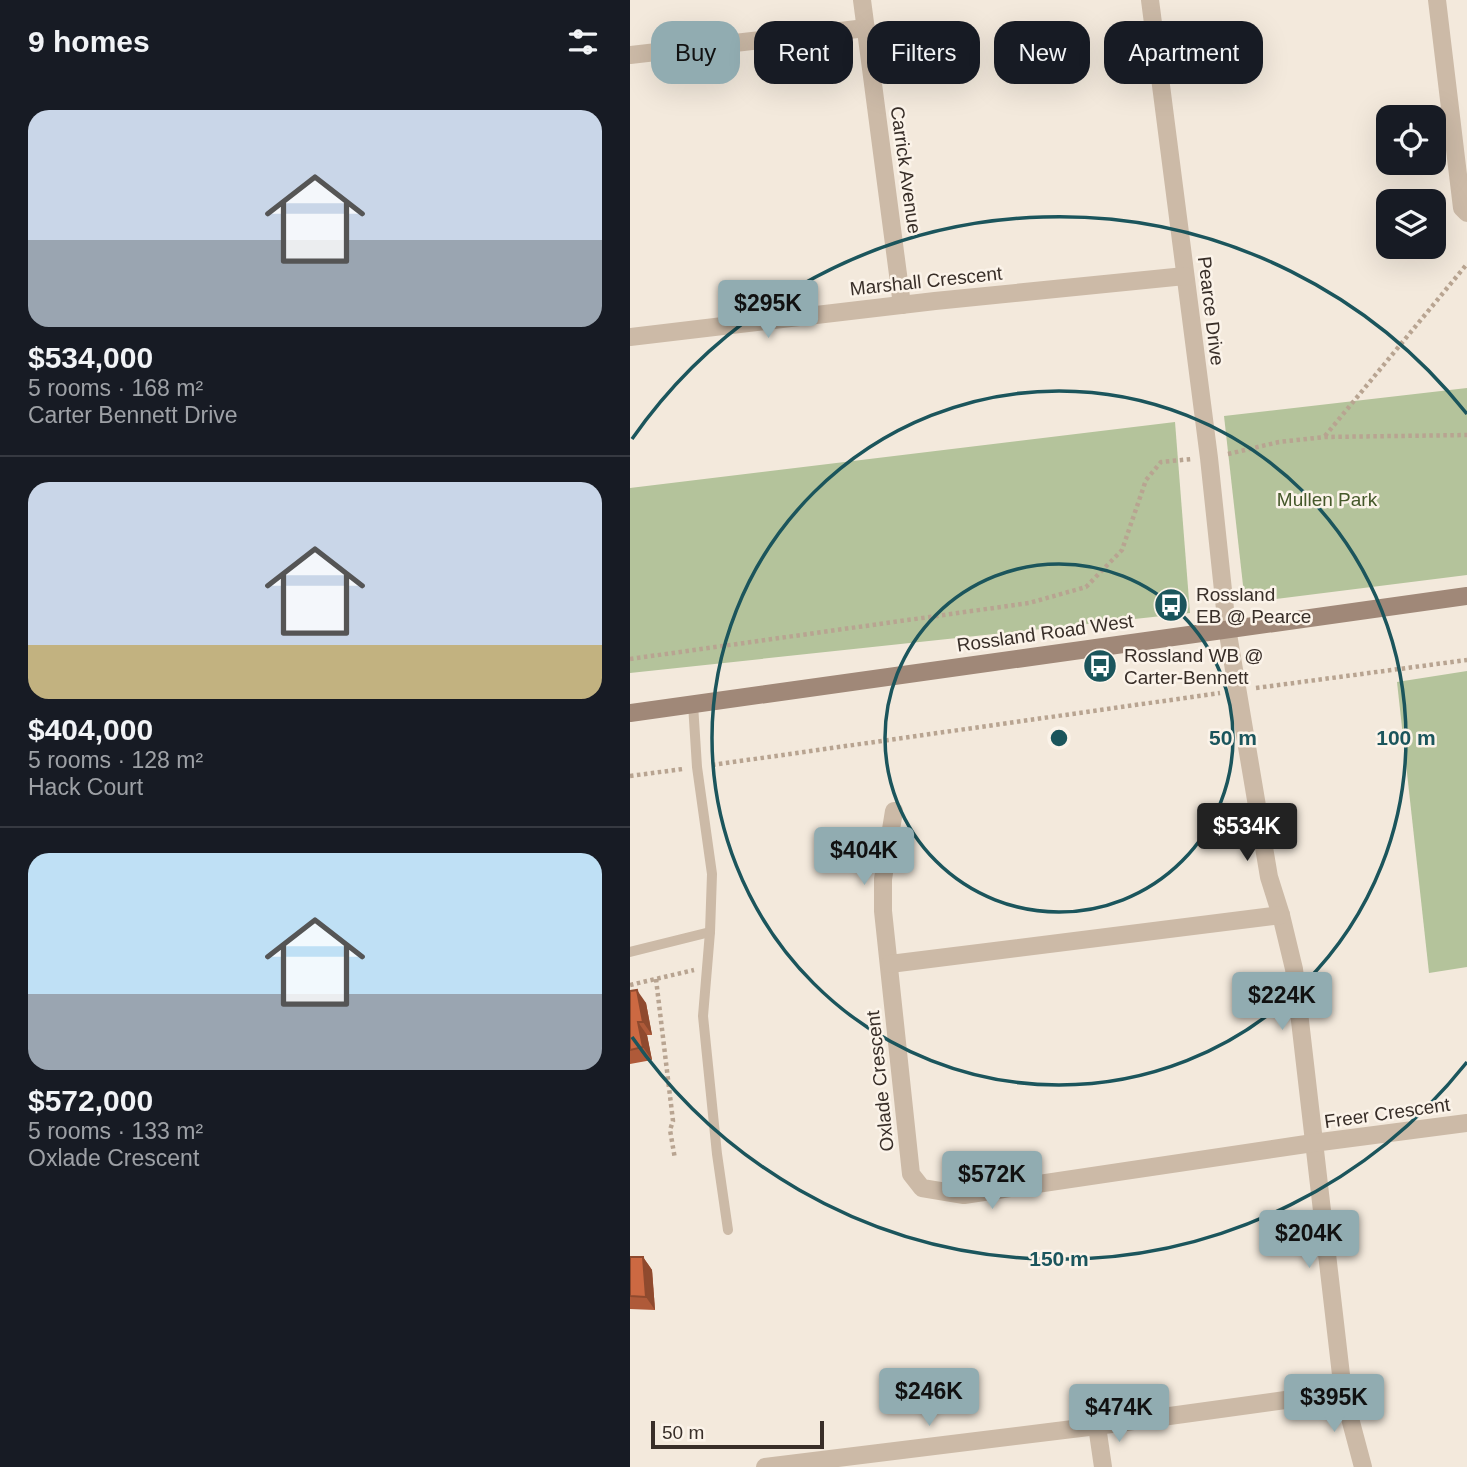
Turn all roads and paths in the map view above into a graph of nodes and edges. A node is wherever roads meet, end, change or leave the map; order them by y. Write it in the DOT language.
graph roads {
  1 [pos="862,0"];
  2 [pos="1150,0"];
  3 [pos="1437,0"];
  4 [pos="866,28"];
  5 [pos="630,55"];
  6 [pos="1467,214"];
  7 [pos="1467,264"];
  8 [pos="1185,276"];
  9 [pos="902,305"];
  10 [pos="630,337"];
  11 [pos="1467,435"];
  12 [pos="1325,437"];
  13 [pos="1209,458"];
  14 [pos="1467,596"];
  15 [pos="1227,628"];
  16 [pos="630,659"];
  17 [pos="1467,660"];
  18 [pos="1272,685"];
  19 [pos="1212,694"];
  20 [pos="693,704"];
  21 [pos="630,713"];
  22 [pos="709,766"];
  23 [pos="681,769"];
  24 [pos="630,776"];
  25 [pos="894,811"];
  26 [pos="1281,915"];
  27 [pos="710,932"];
  28 [pos="630,952"];
  29 [pos="890,964"];
  30 [pos="707,968"];
  31 [pos="656,979"];
  32 [pos="630,985"];
  33 [pos="1467,1123"];
  34 [pos="1313,1143"];
  35 [pos="675,1159"];
  36 [pos="728,1230"];
  37 [pos="1343,1392"];
  38 [pos="1097,1426"];
  39 [pos="765,1467"];
  40 [pos="1103,1467"];
  41 [pos="1363,1467"];
  1 -- 4 [label="street, Carrick Avenue"];
  2 -- 8 [label="street, Pearce Drive"];
  3 -- 6 [label="street"];
  4 -- 5 [label="street"];
  4 -- 9 [label="street, Carrick Avenue"];
  7 -- 12 [label="path"];
  8 -- 9 [label="street, Marshall Crescent"];
  8 -- 13 [label="street, Pearce Drive"];
  9 -- 10 [label="street, Marshall Crescent"];
  11 -- 12 [label="path"];
  12 -- 13 [label="path"];
  13 -- 15 [label="street, Pearce Drive"];
  13 -- 16 [label="path"];
  14 -- 15 [label="main road, Rossland Road West"];
  15 -- 20 [label="main road, Rossland Road West"];
  15 -- 26 [label="street, Pearce Drive"];
  17 -- 18 [label="path"];
  19 -- 22 [label="path"];
  20 -- 21 [label="main road, Rossland Road West"];
  20 -- 27 [label="lane"];
  23 -- 24 [label="path"];
  25 -- 29 [label="street, Oxlade Crescent"];
  26 -- 29 [label="street"];
  26 -- 34 [label="street, Pearce Drive"];
  27 -- 28 [label="lane"];
  27 -- 30 [label="lane"];
  29 -- 34 [label="street, Oxlade Crescent"];
  30 -- 31 [label="path"];
  30 -- 36 [label="lane"];
  31 -- 32 [label="path"];
  31 -- 35 [label="path"];
  33 -- 34 [label="street, Freer Crescent"];
  34 -- 37 [label="street, Pearce Drive"];
  37 -- 38 [label="street"];
  37 -- 41 [label="street, Pearce Drive"];
  38 -- 39 [label="street"];
  38 -- 40 [label="street"];
}
